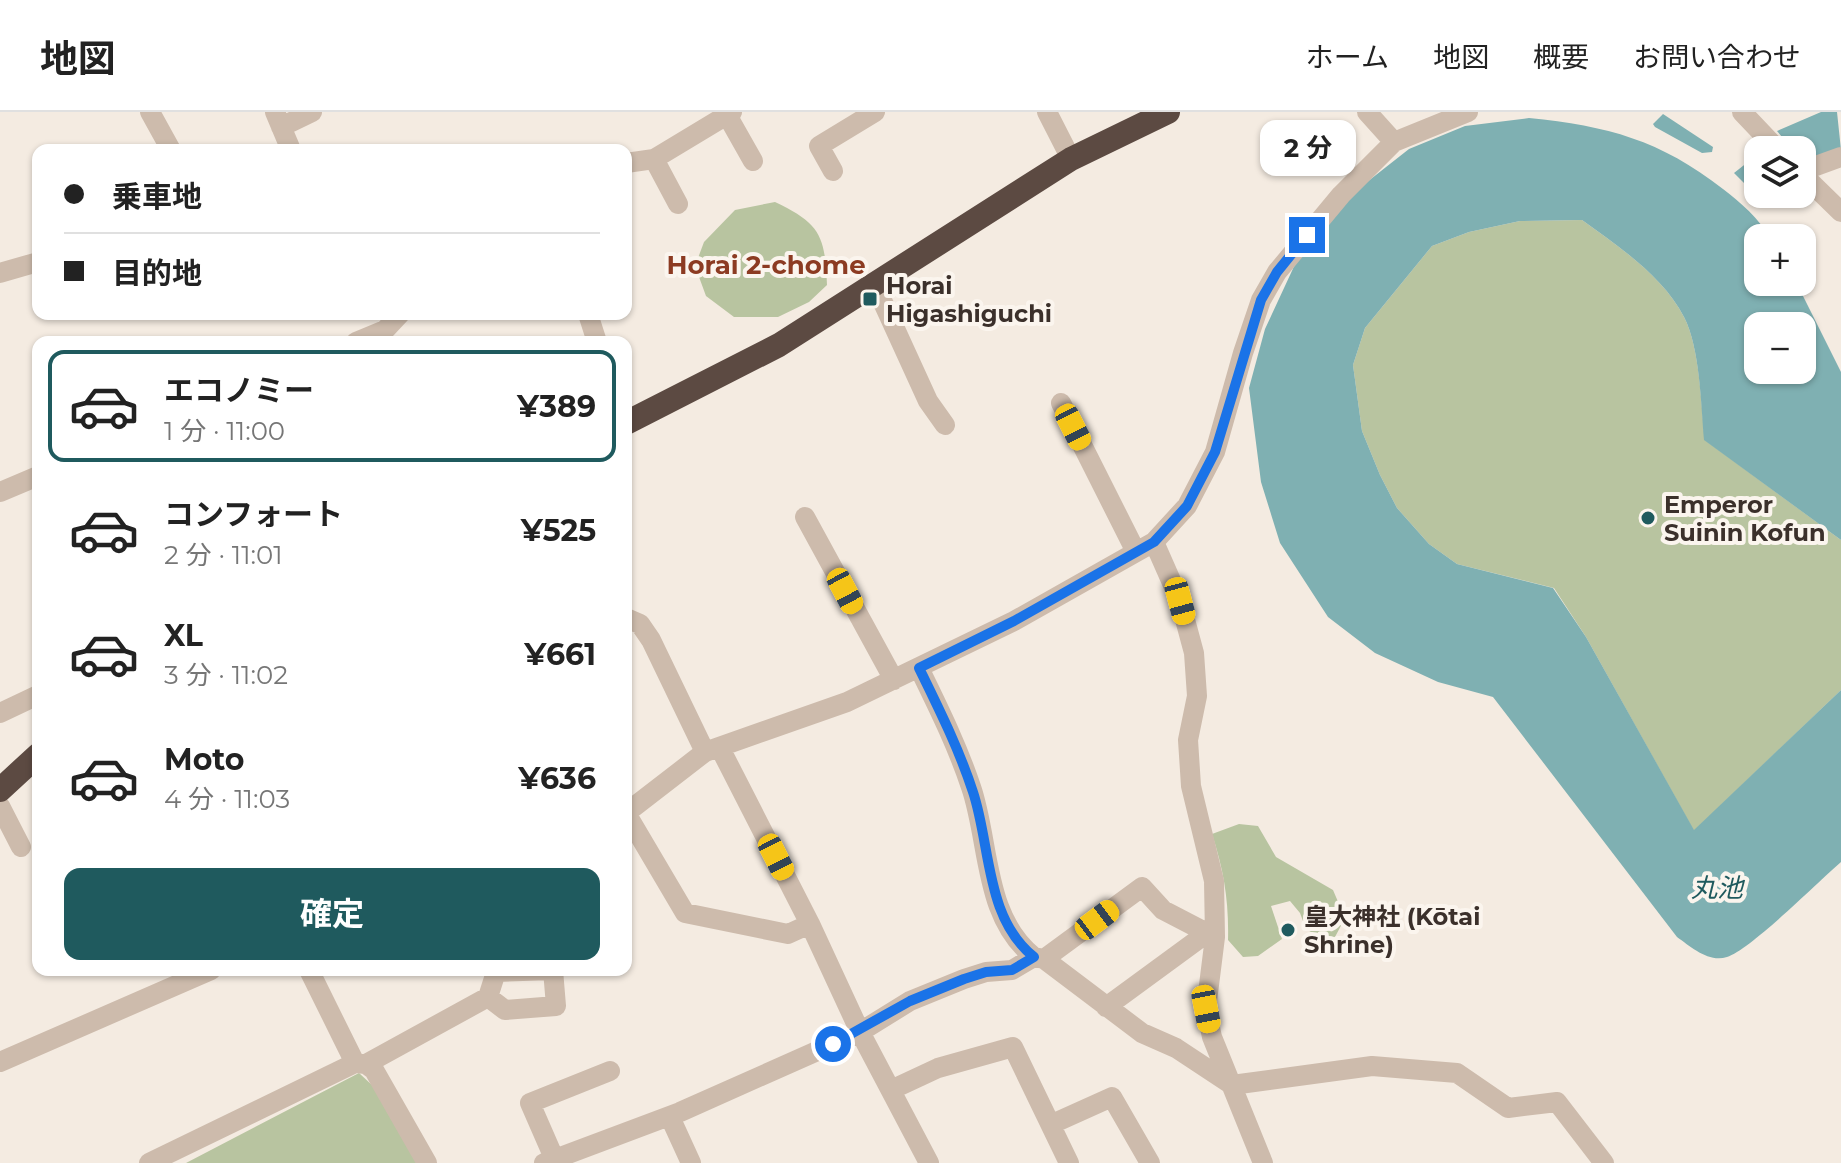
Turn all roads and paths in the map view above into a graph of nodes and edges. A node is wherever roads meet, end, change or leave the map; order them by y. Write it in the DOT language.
graph roads {
  1 [pos="150,112"];
  2 [pos="312,112"];
  3 [pos="1047,112"];
  4 [pos="1168,112"];
  5 [pos="1367,112"];
  6 [pos="1468,112"];
  7 [pos="1742,112"];
  8 [pos="730,114"];
  9 [pos="866,114"];
  10 [pos="278,120"];
  11 [pos="1765,136"];
  12 [pos="1394,142"];
  13 [pos="168,144"];
  14 [pos="287,144"];
  15 [pos="1841,157"];
  16 [pos="654,159"];
  17 [pos="1071,159"];
  18 [pos="753,161"];
  19 [pos="632,162"];
  20 [pos="1816,167"];
  21 [pos="833,171"];
  22 [pos="1816,187"];
  23 [pos="678,204"];
  24 [pos="1841,212"];
  25 [pos="32,264"];
  26 [pos="0,273"];
  27 [pos="875,285"];
  28 [pos="1061,403"];
  29 [pos="632,420"];
  30 [pos="945,425"];
  31 [pos="32,479"];
  32 [pos="0,492"];
  33 [pos="805,517"];
  34 [pos="1145,547"];
  35 [pos="632,621"];
  36 [pos="919,668"];
  37 [pos="894,680"];
  38 [pos="32,698"];
  39 [pos="0,713"];
  40 [pos="713,750"];
  41 [pos="32,761"];
  42 [pos="0,790"];
  43 [pos="0,806"];
  44 [pos="632,809"];
  45 [pos="632,823"];
  46 [pos="21,847"];
  47 [pos="810,924"];
  48 [pos="1211,935"];
  49 [pos="1039,958"];
  50 [pos="197,976"];
  51 [pos="312,976"];
  52 [pos="488,997"];
  53 [pos="1106,1007"];
  54 [pos="860,1032"];
  55 [pos="0,1062"];
  56 [pos="361,1064"];
  57 [pos="610,1071"];
  58 [pos="1232,1085"];
  59 [pos="893,1089"];
  60 [pos="670,1117"];
  61 [pos="1052,1124"];
  62 [pos="549,1160"];
  63 [pos="149,1163"];
  64 [pos="427,1163"];
  65 [pos="691,1163"];
  66 [pos="929,1163"];
  67 [pos="1069,1163"];
  68 [pos="1150,1163"];
  69 [pos="1263,1163"];
  70 [pos="1604,1163"];
  1 -- 13 [label="street"];
  2 -- 10 [label="street"];
  3 -- 17 [label="street"];
  4 -- 17 [label="highway"];
  5 -- 12 [label="street"];
  6 -- 12 [label="street"];
  7 -- 11 [label="street"];
  8 -- 16 [label="street"];
  8 -- 18 [label="street"];
  9 -- 21 [label="street"];
  10 -- 14 [label="street"];
  12 -- 34 [label="street"];
  15 -- 20 [label="street"];
  16 -- 19 [label="street"];
  16 -- 23 [label="street"];
  17 -- 27 [label="highway"];
  22 -- 24 [label="street"];
  25 -- 26 [label="street"];
  27 -- 29 [label="highway"];
  27 -- 30 [label="street"];
  28 -- 34 [label="street"];
  31 -- 32 [label="street"];
  33 -- 37 [label="street"];
  34 -- 36 [label="street"];
  34 -- 48 [label="street"];
  35 -- 40 [label="street"];
  36 -- 37 [label="street"];
  36 -- 49 [label="street"];
  37 -- 40 [label="street"];
  38 -- 39 [label="street"];
  40 -- 44 [label="street"];
  40 -- 47 [label="street"];
  41 -- 42 [label="highway"];
  43 -- 46 [label="street"];
  45 -- 47 [label="street"];
  47 -- 54 [label="street"];
  48 -- 49 [label="street"];
  48 -- 53 [label="street"];
  48 -- 58 [label="street"];
  49 -- 53 [label="street"];
  49 -- 54 [label="street"];
  50 -- 55 [label="street"];
  51 -- 56 [label="street"];
  52 -- 56 [label="street"];
  53 -- 58 [label="street"];
  54 -- 59 [label="street"];
  54 -- 60 [label="street"];
  56 -- 63 [label="street"];
  56 -- 64 [label="street"];
  57 -- 62 [label="street"];
  58 -- 69 [label="street"];
  58 -- 70 [label="street"];
  59 -- 61 [label="street"];
  59 -- 66 [label="street"];
  60 -- 62 [label="street"];
  60 -- 65 [label="street"];
  61 -- 67 [label="street"];
  61 -- 68 [label="street"];
}
